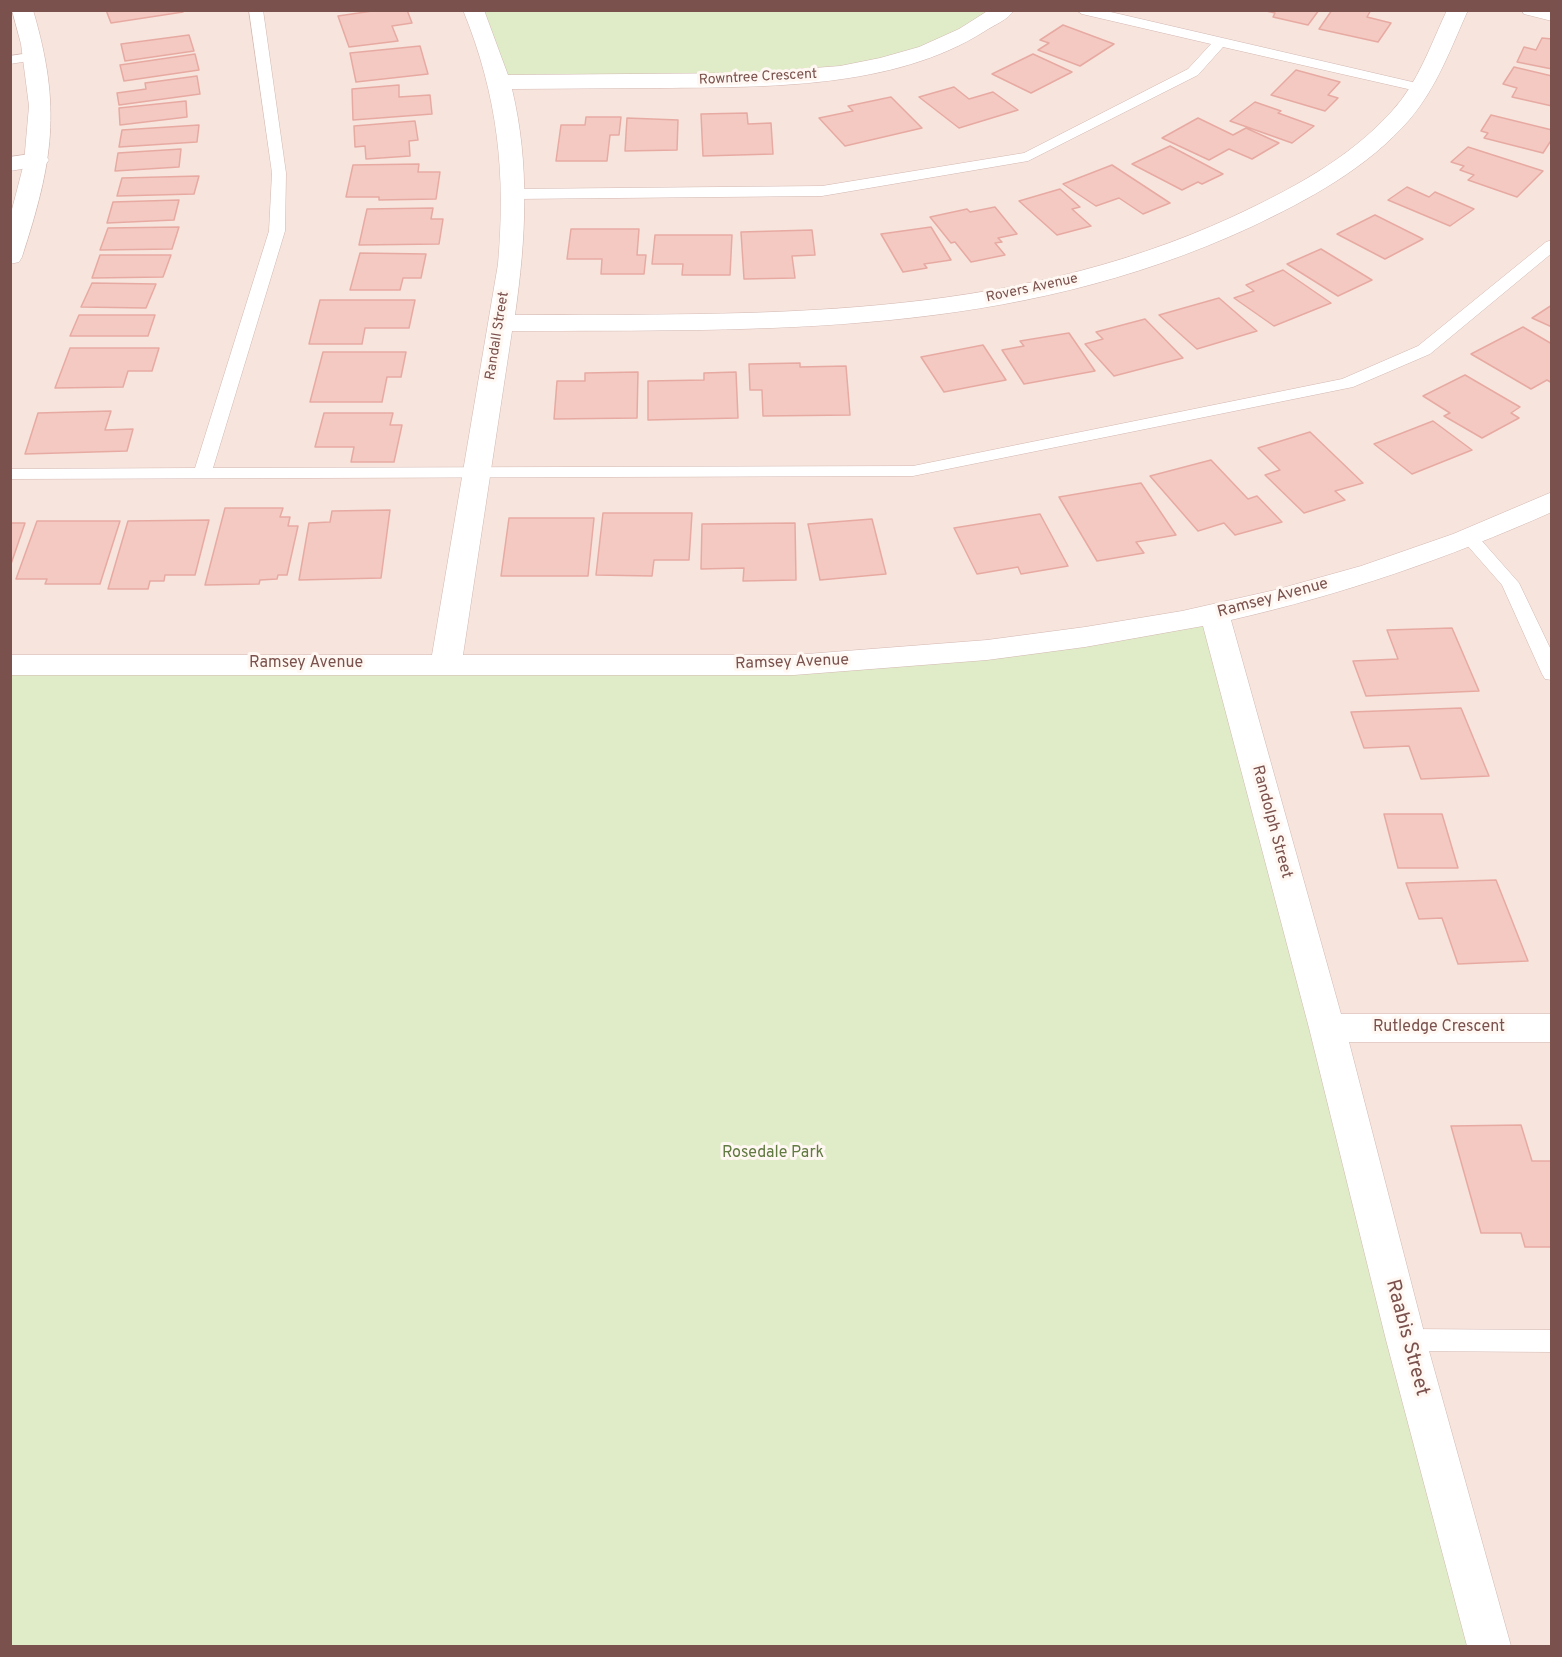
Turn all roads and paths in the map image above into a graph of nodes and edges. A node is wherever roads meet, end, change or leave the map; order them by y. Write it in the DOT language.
graph roads {
  1 [pos="22,10"];
  2 [pos="256,10"];
  3 [pos="473,10"];
  4 [pos="1004,10"];
  5 [pos="1082,10"];
  6 [pos="1458,10"];
  7 [pos="1531,10"];
  8 [pos="1551,15"];
  9 [pos="1221,41"];
  10 [pos="36,56"];
  11 [pos="10,60"];
  12 [pos="499,82"];
  13 [pos="1421,88"];
  14 [pos="37,160"];
  15 [pos="10,164"];
  16 [pos="514,194"];
  17 [pos="1551,245"];
  18 [pos="10,257"];
  19 [pos="501,323"];
  20 [pos="475,473"];
  21 [pos="10,474"];
  22 [pos="202,475"];
  23 [pos="1551,501"];
  24 [pos="1468,536"];
  25 [pos="1215,615"];
  26 [pos="446,663"];
  27 [pos="10,665"];
  28 [pos="1551,674"];
  29 [pos="1328,1028"];
  30 [pos="1551,1028"];
  31 [pos="1406,1340"];
  32 [pos="1551,1341"];
  33 [pos="1489,1647"];
  1 -- 10 [label="street"];
  2 -- 22 [label="lane"];
  3 -- 12 [label="street, Randall Street"];
  4 -- 12 [label="street, Rowntree Crescent"];
  5 -- 9 [label="lane"];
  6 -- 13 [label="street, Rovers Avenue"];
  7 -- 8 [label="street"];
  9 -- 13 [label="lane"];
  9 -- 16 [label="lane"];
  10 -- 11 [label="lane"];
  10 -- 14 [label="street"];
  12 -- 16 [label="street, Randall Street"];
  13 -- 19 [label="street, Rovers Avenue"];
  14 -- 15 [label="street"];
  14 -- 18 [label="street"];
  16 -- 19 [label="street, Randall Street"];
  17 -- 20 [label="lane"];
  19 -- 20 [label="street, Randall Street"];
  20 -- 22 [label="lane"];
  20 -- 26 [label="street, Randall Street"];
  21 -- 22 [label="lane"];
  23 -- 24 [label="street, Ramsey Avenue"];
  24 -- 25 [label="street, Ramsey Avenue"];
  24 -- 28 [label="lane"];
  25 -- 26 [label="street, Ramsey Avenue"];
  25 -- 29 [label="street, Randolph Street"];
  26 -- 27 [label="street, Ramsey Avenue"];
  29 -- 30 [label="street, Rutledge Crescent"];
  29 -- 31 [label="street, Raabis Street"];
  31 -- 32 [label="lane"];
  31 -- 33 [label="street, Raabis Street"];
}
